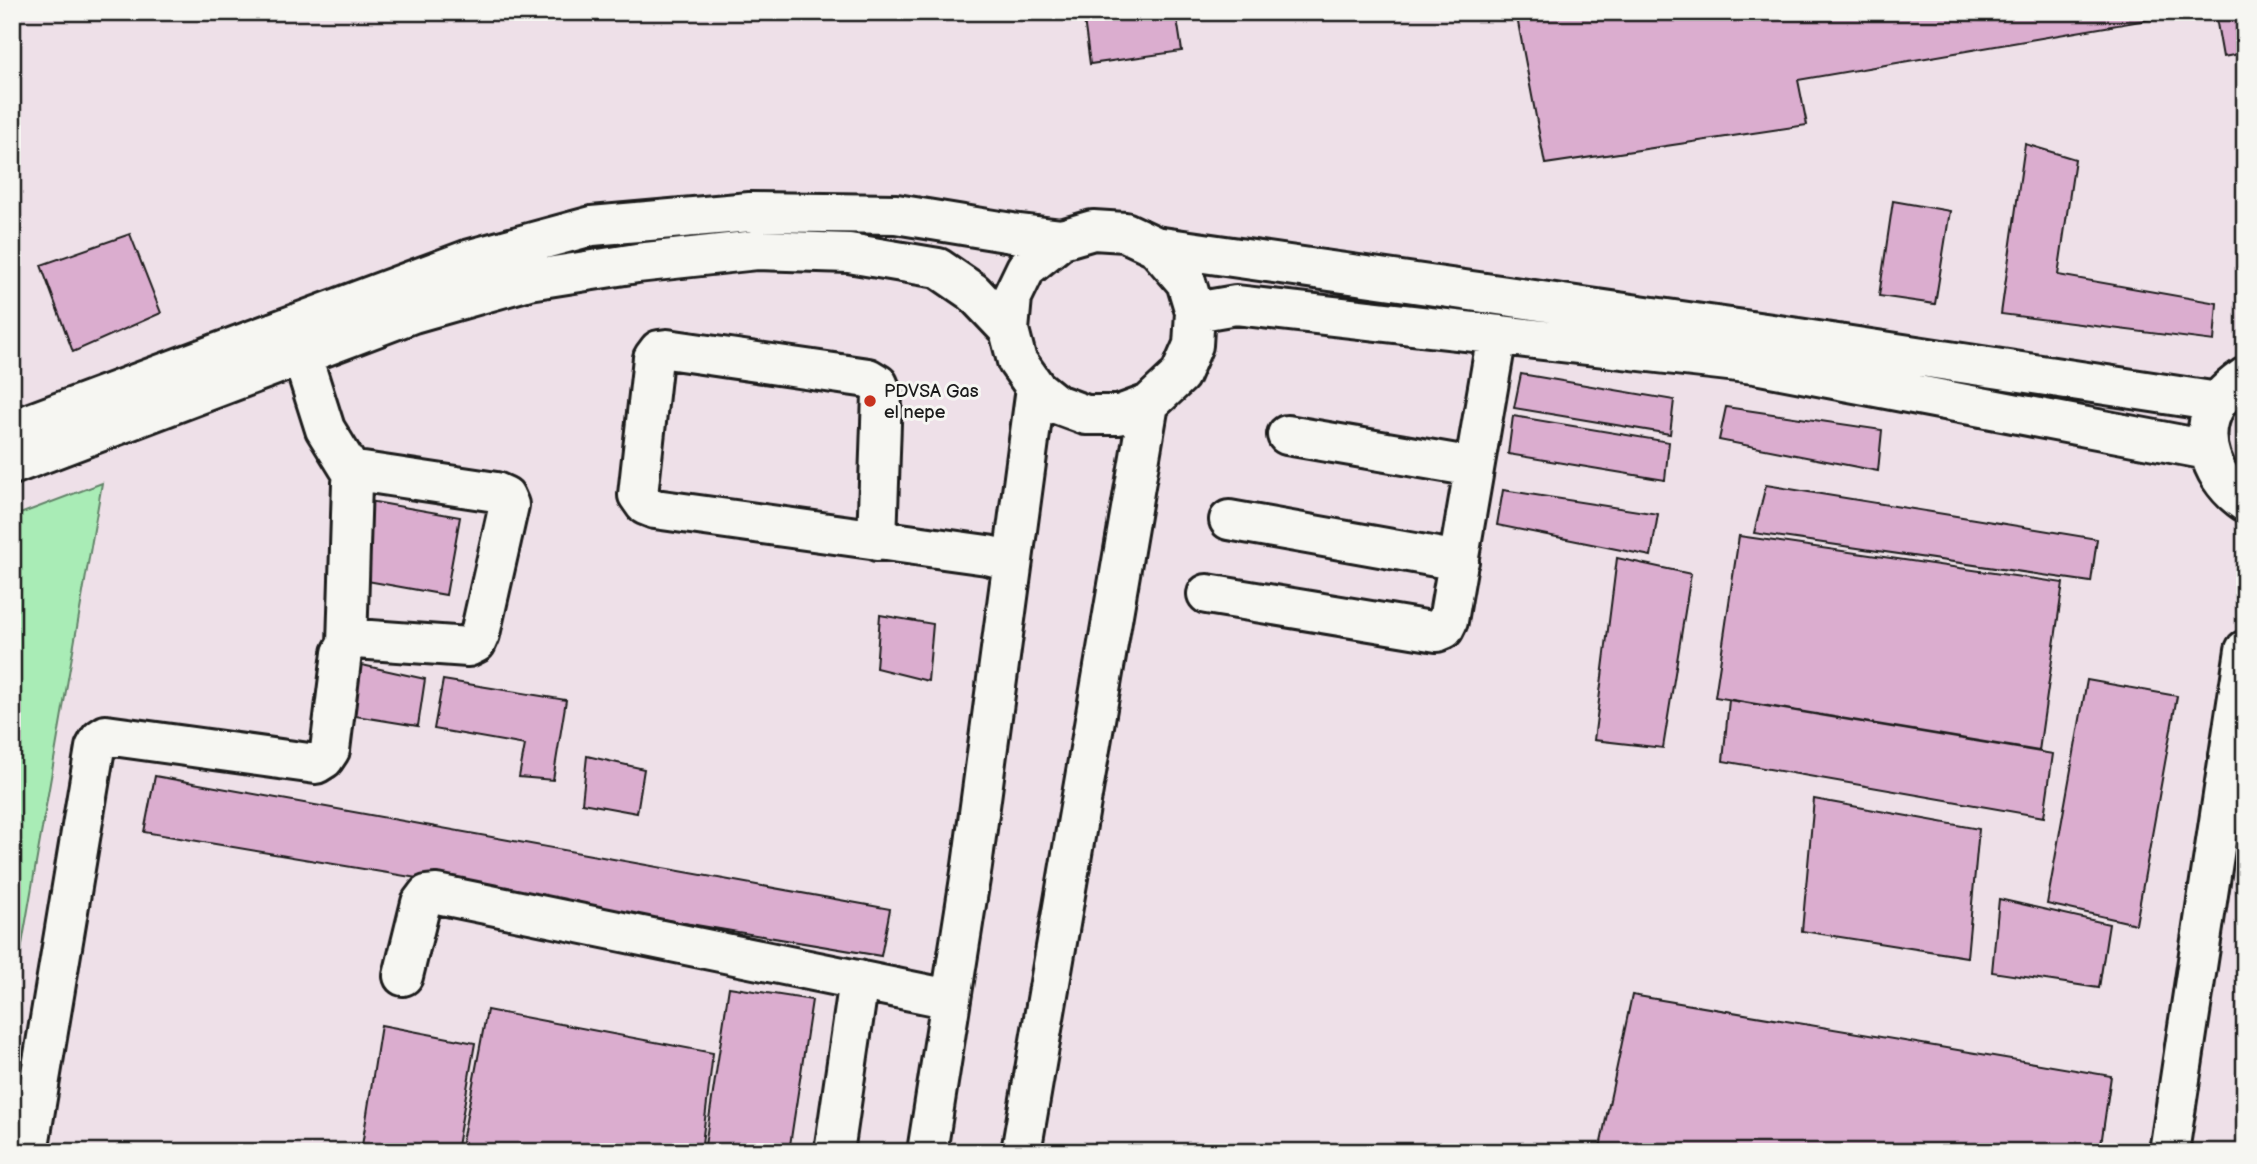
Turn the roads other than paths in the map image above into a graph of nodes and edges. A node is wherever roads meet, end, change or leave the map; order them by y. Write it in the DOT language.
graph roads {
  1 [pos="1062,239"];
  2 [pos="1155,246"];
  3 [pos="1195,312"];
  4 [pos="1009,330"];
  5 [pos="1497,335"];
  6 [pos="298,340"];
  7 [pos="2245,377"];
  8 [pos="1036,388"];
  9 [pos="2218,402"];
  10 [pos="1149,404"];
  11 [pos="12,430"];
  12 [pos="1287,435"];
  13 [pos="2208,450"];
  14 [pos="12,465"];
  15 [pos="1474,467"];
  16 [pos="354,476"];
  17 [pos="2245,502"];
  18 [pos="1229,520"];
  19 [pos="877,541"];
  20 [pos="1012,561"];
  21 [pos="1459,561"];
  22 [pos="1207,594"];
  23 [pos="347,644"];
  24 [pos="2245,650"];
  25 [pos="403,976"];
  26 [pos="859,980"];
  27 [pos="950,999"];
  28 [pos="28,1152"];
  29 [pos="834,1152"];
  30 [pos="927,1152"];
  31 [pos="1021,1152"];
  32 [pos="2169,1152"];
  1 -- 2 [label="street"];
  1 -- 4 [label="street"];
  1 -- 6 [label="street"];
  2 -- 3 [label="street"];
  2 -- 9 [label="street"];
  3 -- 5 [label="street"];
  3 -- 10 [label="street"];
  4 -- 6 [label="street"];
  4 -- 8 [label="street"];
  5 -- 13 [label="street"];
  5 -- 15 [label="street"];
  6 -- 11 [label="street"];
  6 -- 14 [label="street"];
  6 -- 16 [label="street"];
  7 -- 9 [label="street"];
  8 -- 10 [label="street"];
  8 -- 20 [label="street"];
  9 -- 13 [label="street"];
  10 -- 31 [label="street"];
  12 -- 15 [label="street"];
  13 -- 17 [label="street"];
  15 -- 21 [label="street"];
  16 -- 23 [label="street"];
  16 -- 23 [label="street"];
  18 -- 21 [label="street"];
  19 -- 19 [label="street"];
  19 -- 20 [label="street"];
  20 -- 27 [label="street"];
  21 -- 22 [label="street"];
  23 -- 28 [label="street"];
  24 -- 32 [label="street"];
  25 -- 26 [label="street"];
  26 -- 27 [label="street"];
  26 -- 29 [label="street"];
  27 -- 30 [label="street"];
}
